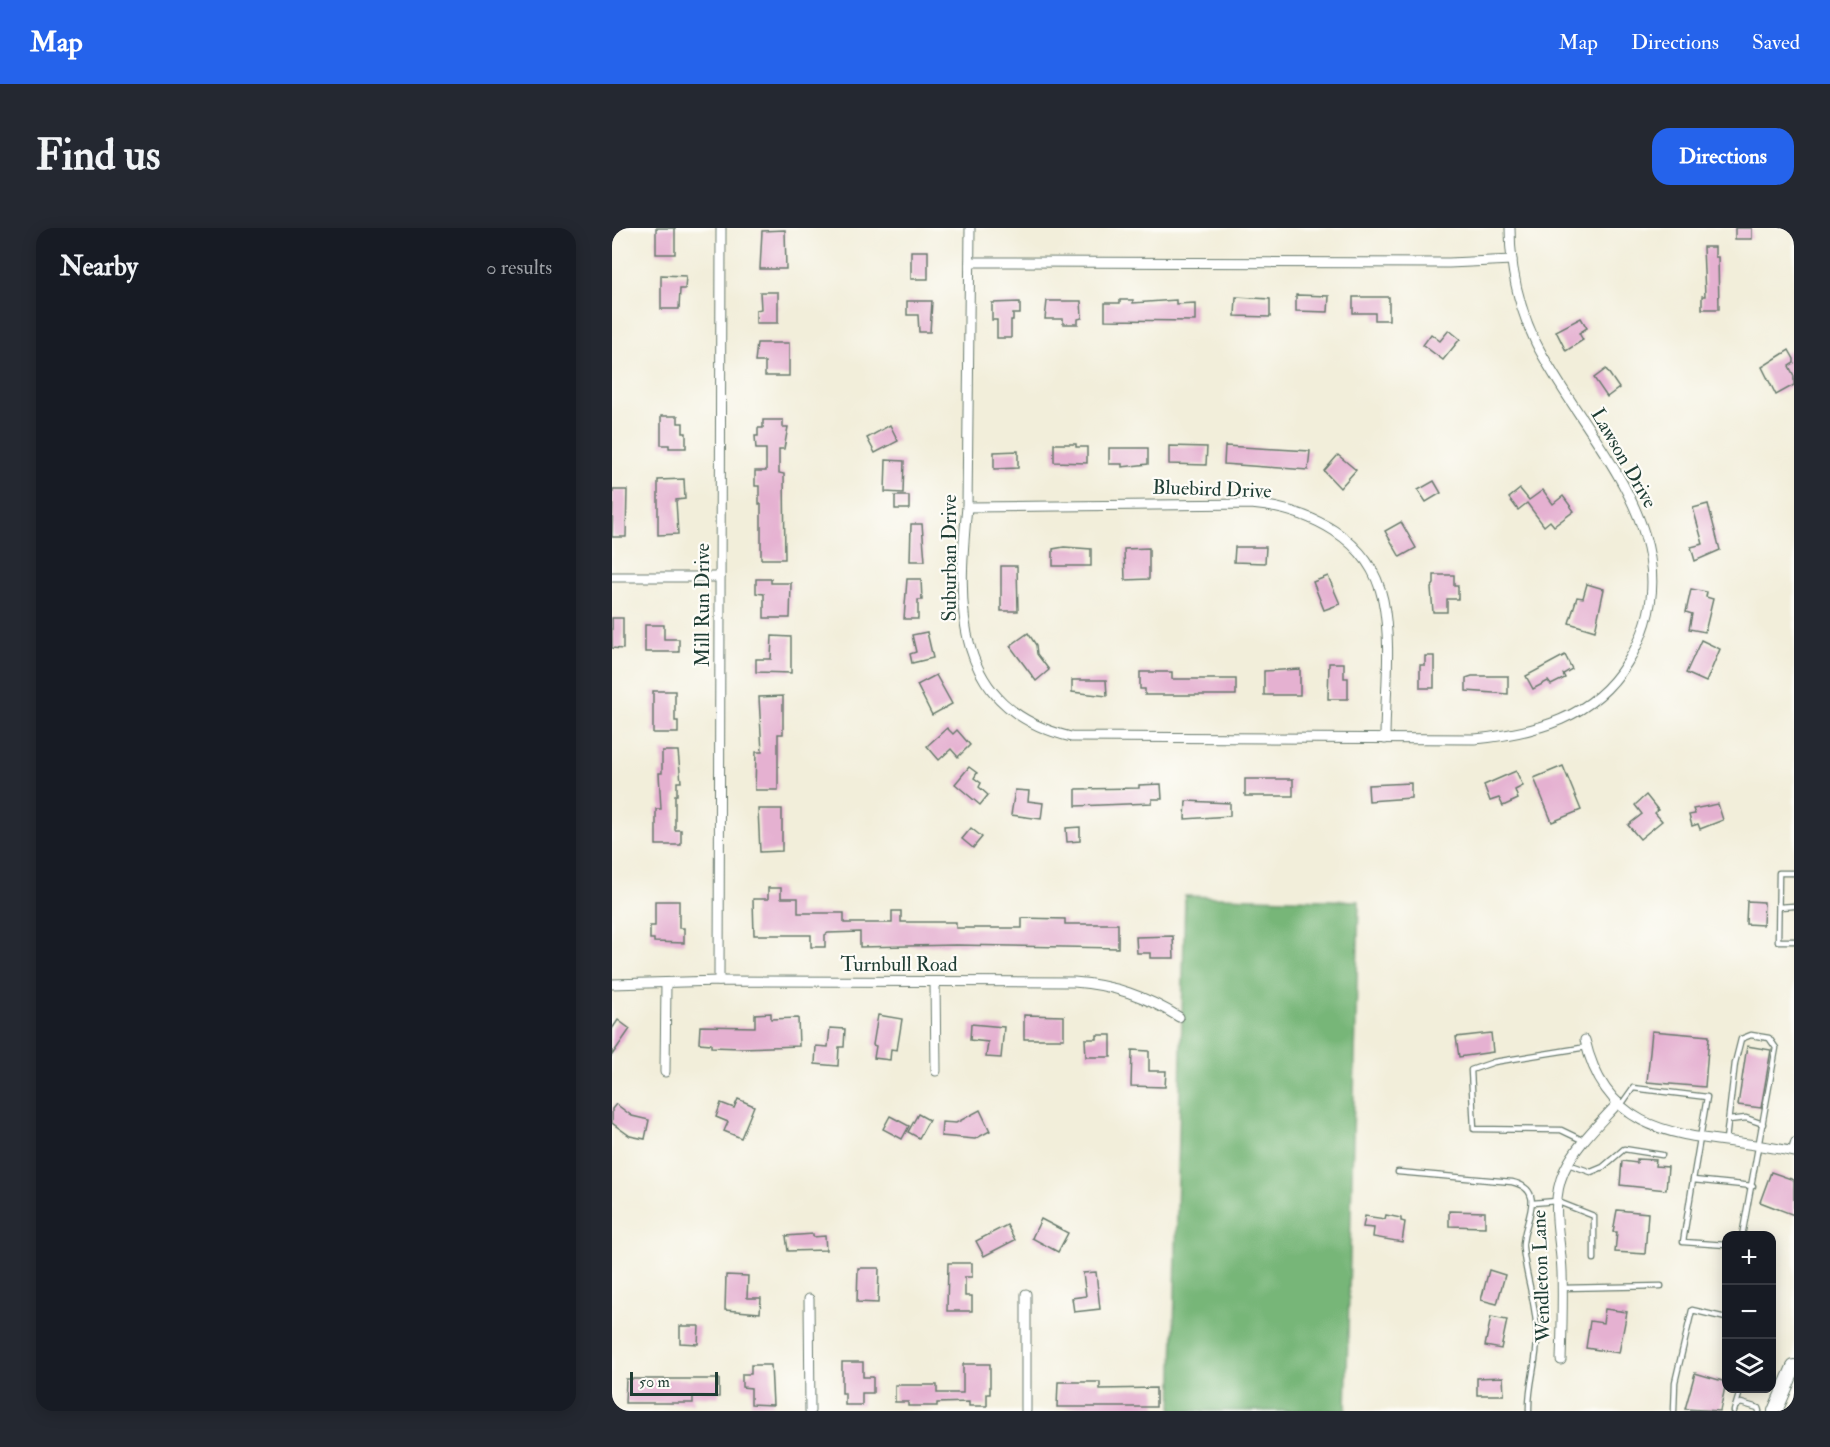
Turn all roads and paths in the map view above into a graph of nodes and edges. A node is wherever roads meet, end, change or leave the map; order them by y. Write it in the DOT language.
graph roads {
  1 [pos="721,228"];
  2 [pos="969,228"];
  3 [pos="1510,228"];
  4 [pos="1512,260"];
  5 [pos="970,262"];
  6 [pos="967,507"];
  7 [pos="612,577"];
  8 [pos="720,577"];
  9 [pos="1385,738"];
  10 [pos="1794,873"];
  11 [pos="1794,906"];
  12 [pos="1779,907"];
  13 [pos="1794,941"];
  14 [pos="718,981"];
  15 [pos="935,982"];
  16 [pos="666,983"];
  17 [pos="612,984"];
  18 [pos="1179,1017"];
  19 [pos="1586,1044"];
  20 [pos="936,1071"];
  21 [pos="665,1072"];
  22 [pos="1619,1104"];
  23 [pos="1729,1120"];
  24 [pos="1763,1124"];
  25 [pos="1700,1138"];
  26 [pos="1726,1140"];
  27 [pos="1584,1141"];
  28 [pos="1794,1141"];
  29 [pos="1760,1145"];
  30 [pos="1792,1151"];
  31 [pos="1662,1155"];
  32 [pos="1568,1164"];
  33 [pos="1398,1172"];
  34 [pos="1693,1180"];
  35 [pos="1752,1186"];
  36 [pos="1556,1201"];
  37 [pos="1533,1203"];
  38 [pos="1743,1231"];
  39 [pos="1722,1245"];
  40 [pos="1594,1259"];
  41 [pos="1661,1286"];
  42 [pos="1562,1288"];
  43 [pos="1026,1294"];
  44 [pos="809,1299"];
  45 [pos="1722,1317"];
  46 [pos="1562,1360"];
  47 [pos="1794,1367"];
  48 [pos="1740,1393"];
  49 [pos="1736,1409"];
  50 [pos="810,1411"];
  51 [pos="1026,1411"];
  52 [pos="1529,1411"];
  53 [pos="1674,1411"];
  54 [pos="1759,1411"];
  55 [pos="1775,1411"];
  1 -- 8 [label="street, Mill Run Drive"];
  2 -- 5 [label="street, Suburban Drive"];
  3 -- 4 [label="street, Lawson Drive"];
  4 -- 5 [label="street"];
  4 -- 9 [label="street, Lawson Drive"];
  5 -- 6 [label="street, Suburban Drive"];
  6 -- 9 [label="street, Bluebird Drive"];
  6 -- 9 [label="street, Suburban Drive"];
  7 -- 8 [label="street"];
  8 -- 14 [label="street, Mill Run Drive"];
  10 -- 12 [label="lane"];
  11 -- 12 [label="lane"];
  12 -- 13 [label="lane"];
  14 -- 15 [label="street, Turnbull Road"];
  14 -- 16 [label="street, Turnbull Road"];
  15 -- 18 [label="street, Turnbull Road"];
  15 -- 20 [label="street"];
  16 -- 17 [label="street, Turnbull Road"];
  16 -- 21 [label="street"];
  19 -- 22 [label="street"];
  19 -- 27 [label="lane"];
  22 -- 25 [label="street"];
  22 -- 25 [label="lane"];
  22 -- 27 [label="street, Wendleton Lane"];
  23 -- 24 [label="lane"];
  23 -- 24 [label="lane"];
  23 -- 26 [label="lane"];
  24 -- 29 [label="lane"];
  25 -- 26 [label="street"];
  25 -- 34 [label="lane"];
  26 -- 29 [label="street"];
  27 -- 32 [label="street, Wendleton Lane"];
  28 -- 30 [label="lane"];
  29 -- 30 [label="street"];
  29 -- 35 [label="lane"];
  31 -- 32 [label="lane"];
  32 -- 36 [label="street, Wendleton Lane"];
  33 -- 37 [label="lane"];
  34 -- 35 [label="lane"];
  34 -- 39 [label="lane"];
  35 -- 38 [label="lane"];
  36 -- 37 [label="lane"];
  36 -- 40 [label="lane"];
  36 -- 42 [label="street, Wendleton Lane"];
  37 -- 52 [label="lane"];
  41 -- 42 [label="lane"];
  42 -- 46 [label="street, Wendleton Lane"];
  43 -- 51 [label="street"];
  44 -- 50 [label="street"];
  45 -- 53 [label="lane"];
  47 -- 55 [label="main road"];
  48 -- 49 [label="lane"];
  49 -- 54 [label="lane"];
}
